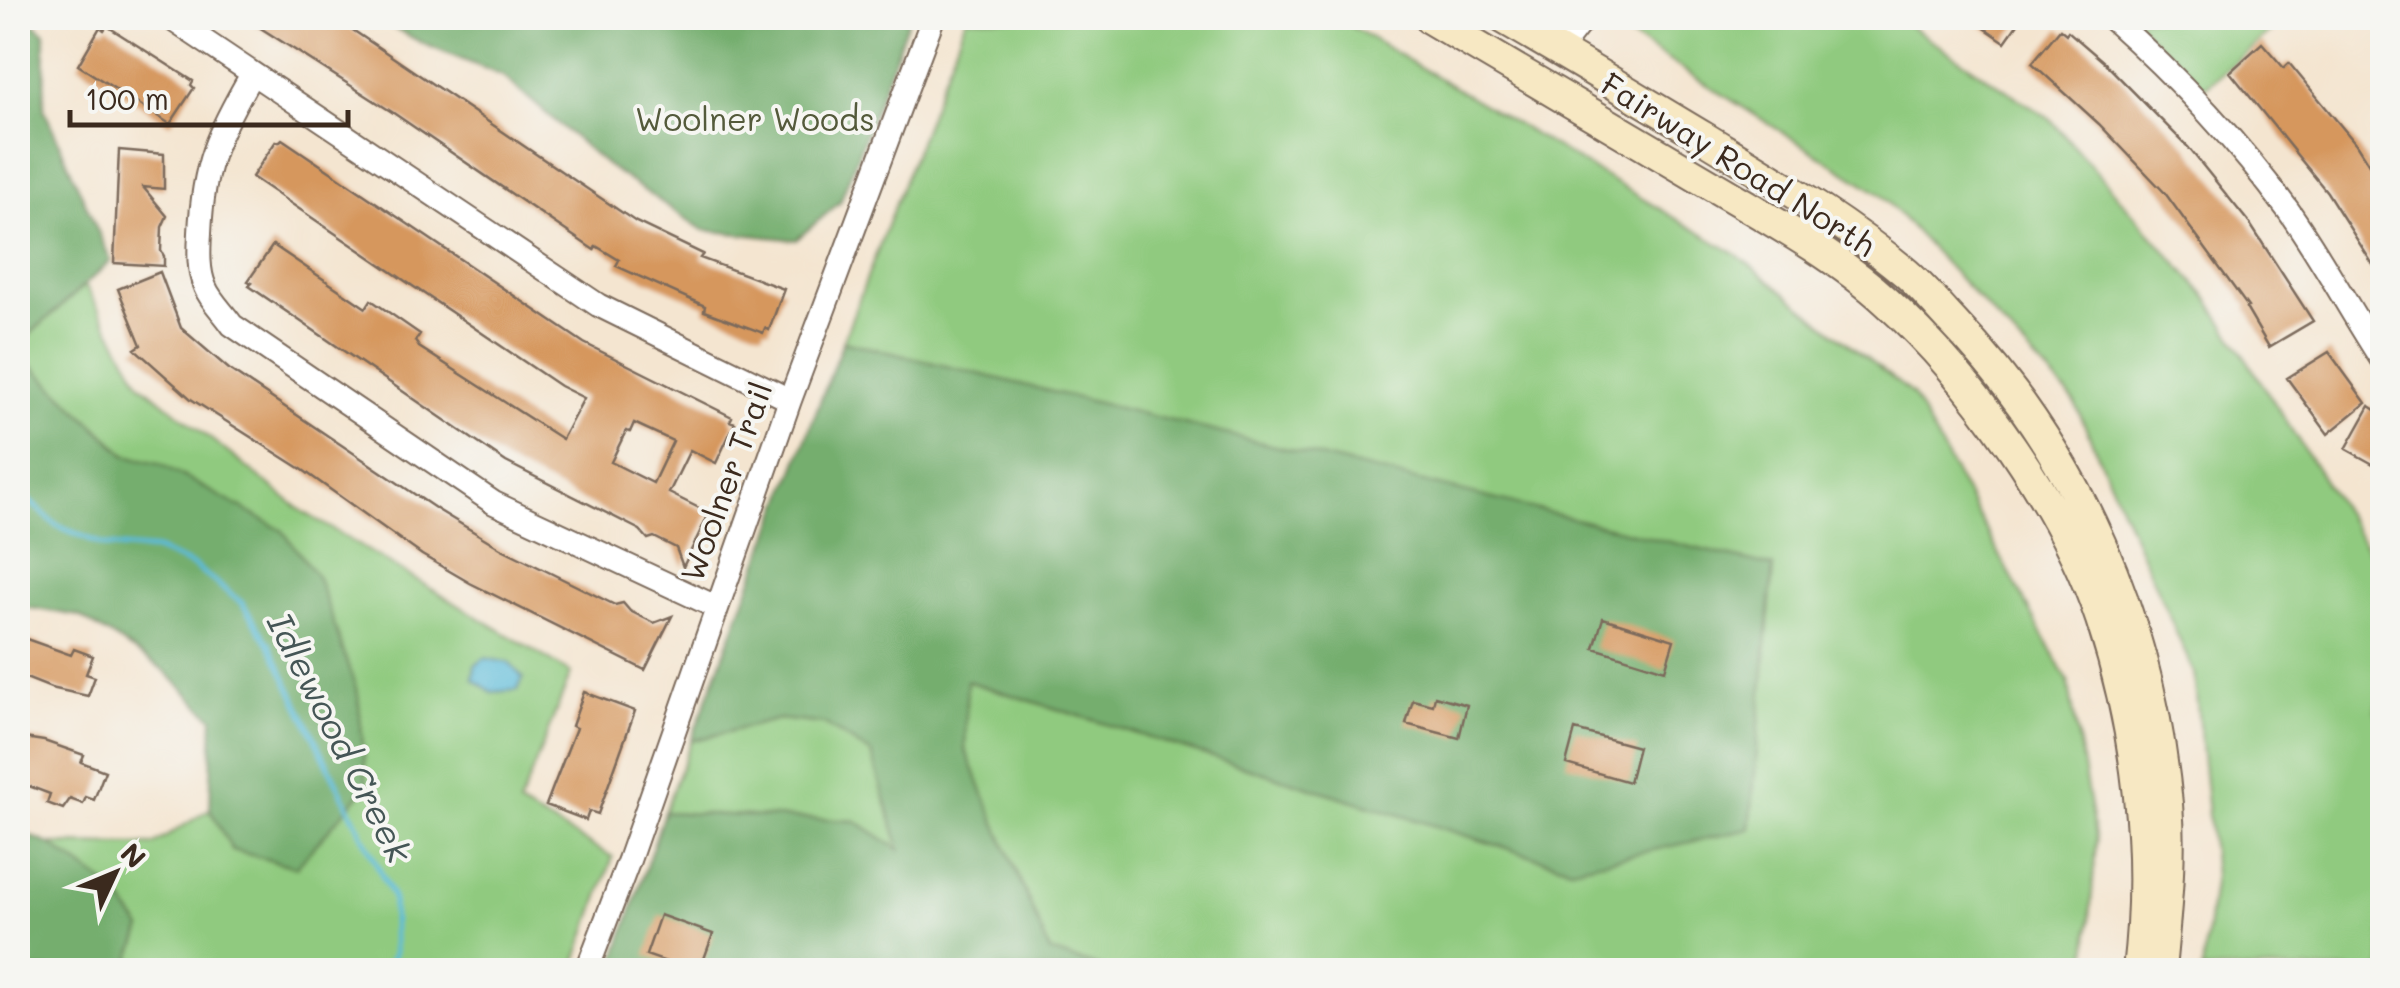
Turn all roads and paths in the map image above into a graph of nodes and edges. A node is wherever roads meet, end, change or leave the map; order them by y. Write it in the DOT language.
graph roads {
  1 [pos="170,18"];
  2 [pos="933,18"];
  3 [pos="1429,18"];
  4 [pos="1504,18"];
  5 [pos="1584,18"];
  6 [pos="2110,18"];
  7 [pos="1560,50"];
  8 [pos="252,74"];
  9 [pos="2382,360"];
  10 [pos="790,400"];
  11 [pos="716,606"];
  12 [pos="587,970"];
  13 [pos="2138,970"];
  14 [pos="2160,970"];
  1 -- 8 [label="street"];
  2 -- 10 [label="street, Woolner Trail"];
  3 -- 13 [label="main road, Fairway Road North"];
  4 -- 7 [label="main road, Fairway Road North"];
  5 -- 7 [label="street"];
  6 -- 9 [label="street"];
  7 -- 14 [label="main road, Fairway Road North"];
  8 -- 10 [label="street"];
  8 -- 11 [label="street"];
  10 -- 11 [label="street, Woolner Trail"];
  11 -- 12 [label="street, Woolner Trail"];
}
